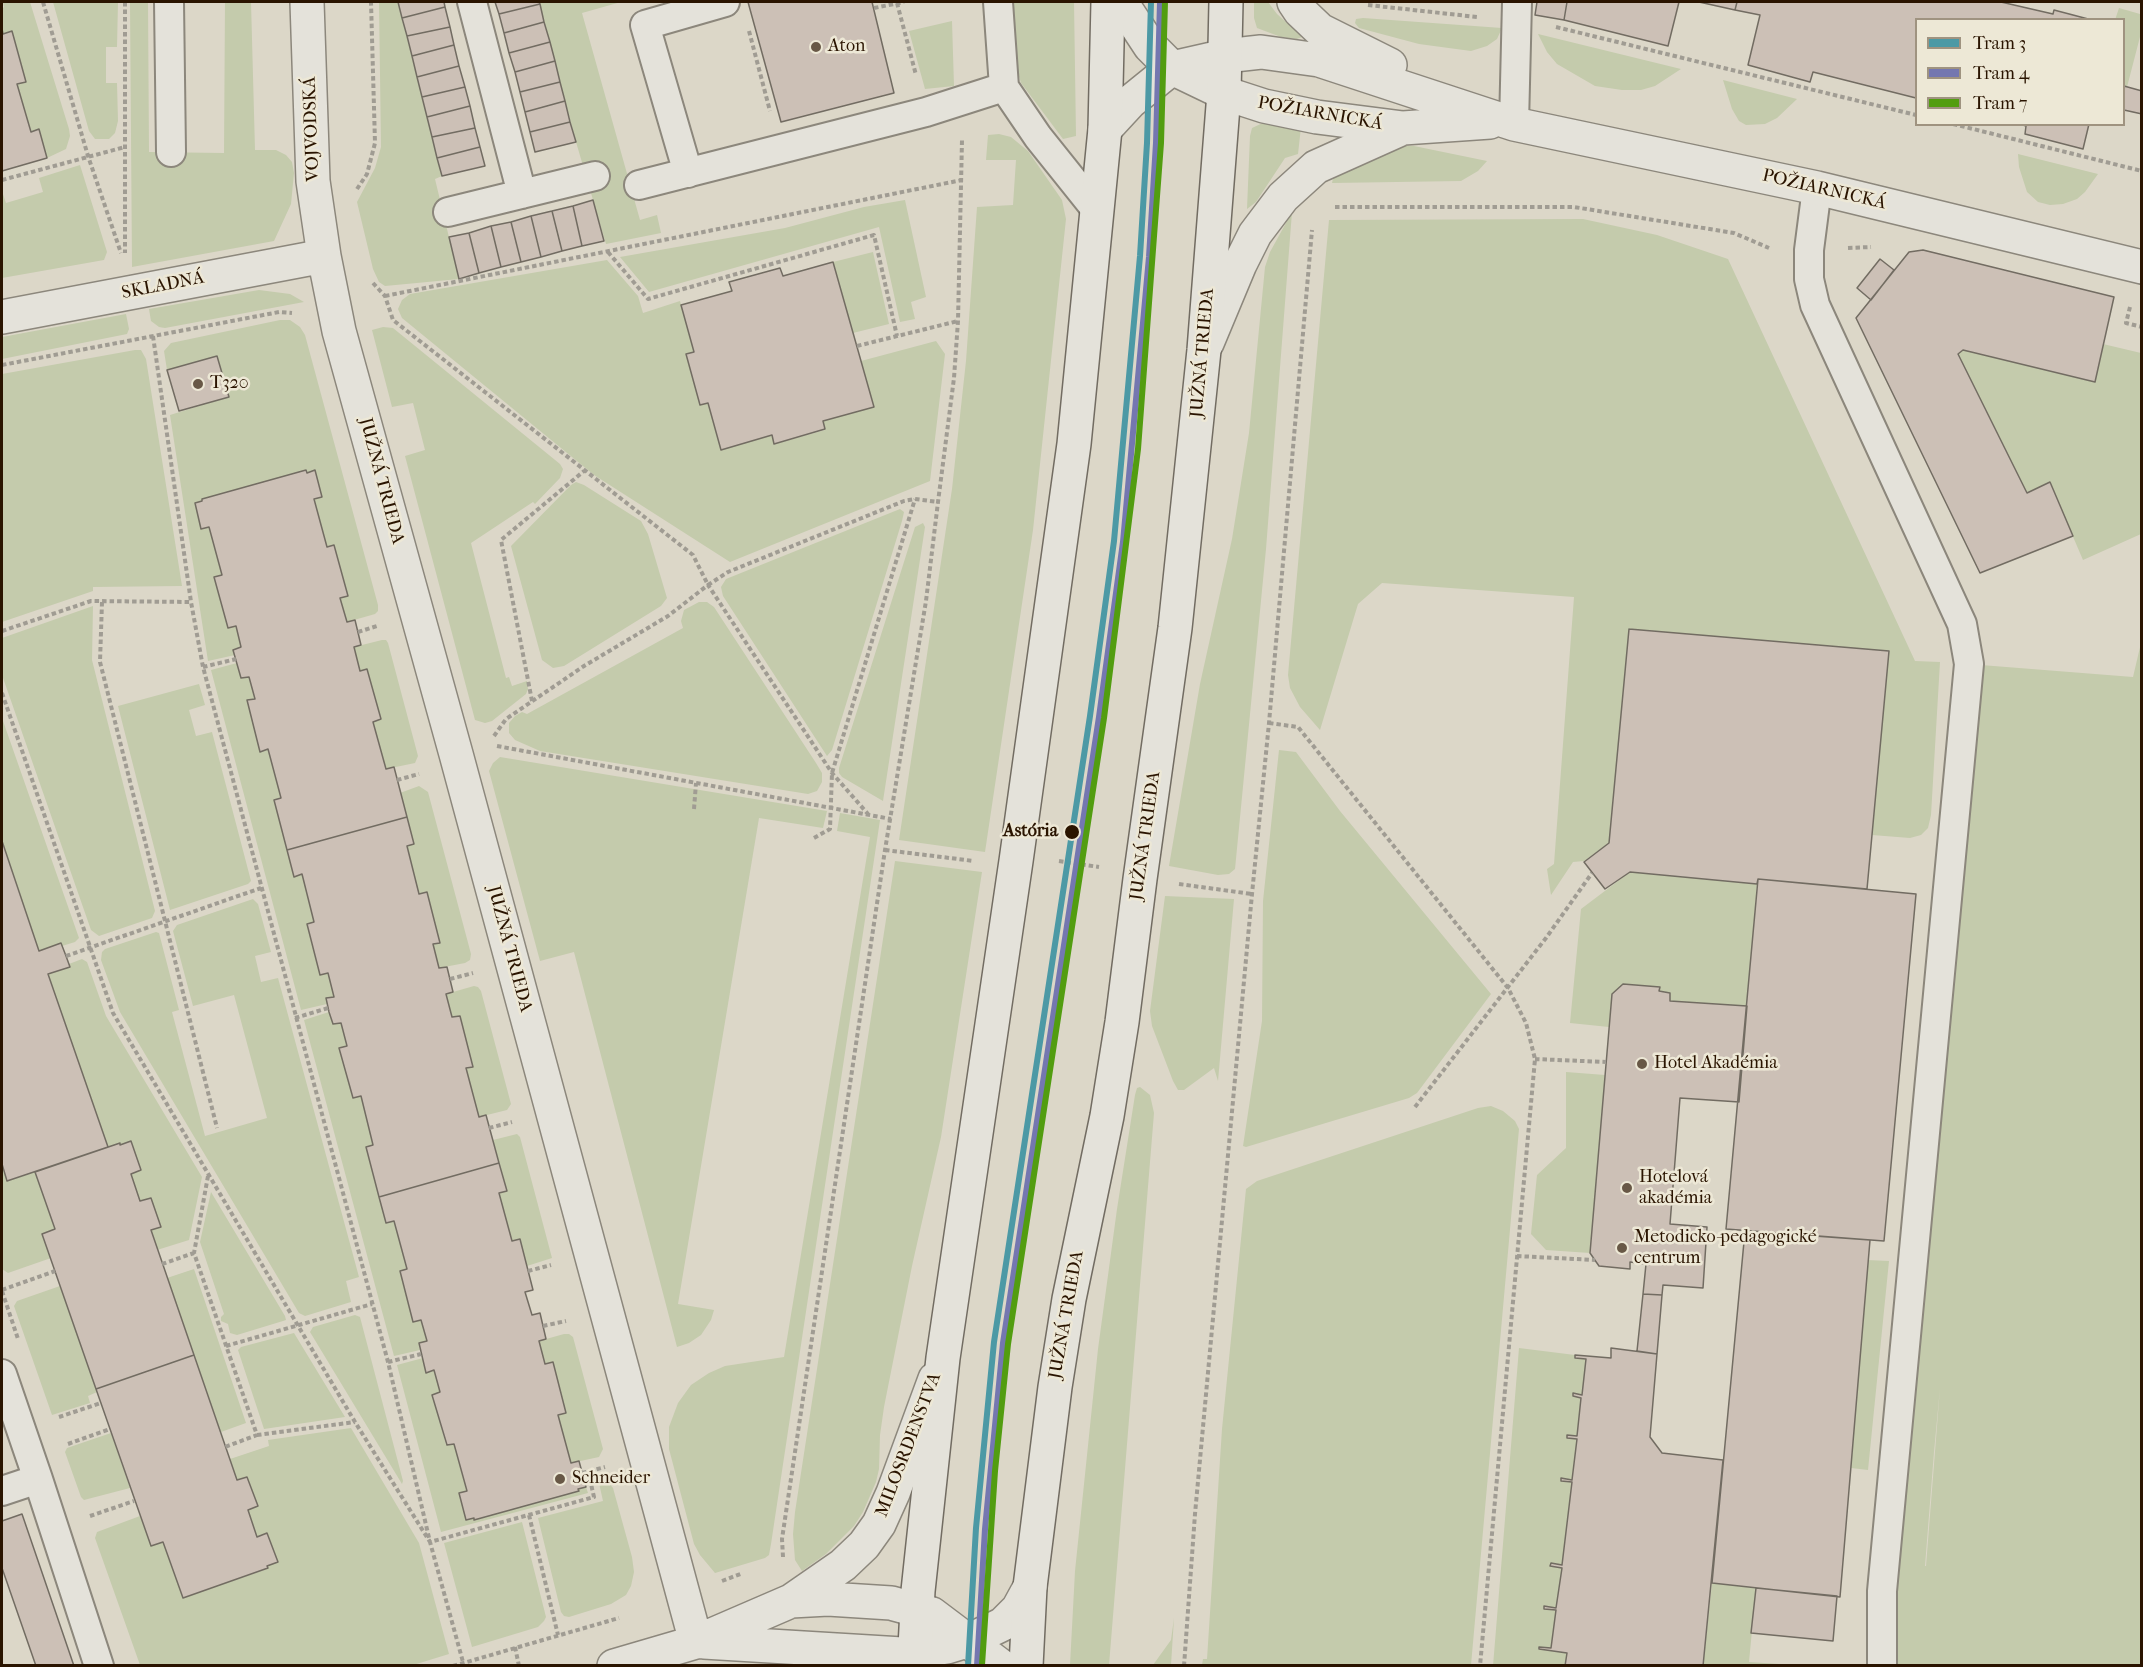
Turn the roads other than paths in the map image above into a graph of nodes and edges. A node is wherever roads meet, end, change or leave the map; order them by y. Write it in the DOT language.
graph roads {
  1 [pos="170,2"];
  2 [pos="307,2"];
  3 [pos="472,2"];
  4 [pos="724,2"];
  5 [pos="998,2"];
  6 [pos="1108,2"];
  7 [pos="1120,2"];
  8 [pos="1226,2"];
  9 [pos="1294,2"];
  10 [pos="1517,11"];
  11 [pos="1226,56"];
  12 [pos="1172,68"];
  13 [pos="1004,87"];
  14 [pos="1224,93"];
  15 [pos="1510,123"];
  16 [pos="1403,128"];
  17 [pos="1105,129"];
  18 [pos="171,152"];
  19 [pos="688,173"];
  20 [pos="595,176"];
  21 [pos="639,185"];
  22 [pos="1817,188"];
  23 [pos="522,194"];
  24 [pos="448,212"];
  25 [pos="1098,212"];
  26 [pos="324,256"];
  27 [pos="2142,267"];
  28 [pos="2,317"];
  29 [pos="1204,350"];
  30 [pos="943,1358"];
  31 [pos="2,1374"];
  32 [pos="38,1479"];
  33 [pos="2,1491"];
  34 [pos="1030,1587"];
  35 [pos="791,1601"];
  36 [pos="917,1610"];
  37 [pos="970,1640"];
  38 [pos="696,1642"];
  39 [pos="914,1659"];
  40 [pos="99,1665"];
  41 [pos="614,1665"];
  42 [pos="756,1665"];
  43 [pos="1001,1665"];
  44 [pos="1026,1665"];
  45 [pos="1882,1665"];
  1 -- 18 [label="lane"];
  2 -- 26 [label="street, VOJVODSKÁ"];
  3 -- 23 [label="lane"];
  4 -- 19 [label="lane"];
  5 -- 13 [label="lane"];
  6 -- 17 [label="street"];
  7 -- 12 [label="street, POŽIARNICKÁ"];
  8 -- 11 [label="street, JUŽNÁ TRIEDA"];
  9 -- 15 [label="street, POŽIARNICKÁ"];
  10 -- 15 [label="lane"];
  11 -- 12 [label="street, POŽIARNICKÁ"];
  11 -- 14 [label="street, JUŽNÁ TRIEDA"];
  11 -- 15 [label="street, POŽIARNICKÁ"];
  12 -- 14 [label="street, POŽIARNICKÁ"];
  12 -- 17 [label="street, POŽIARNICKÁ"];
  13 -- 19 [label="lane"];
  13 -- 25 [label="lane"];
  14 -- 16 [label="street, POŽIARNICKÁ"];
  14 -- 29 [label="street, JUŽNÁ TRIEDA"];
  15 -- 16 [label="street, POŽIARNICKÁ"];
  15 -- 22 [label="street, POŽIARNICKÁ"];
  16 -- 29 [label="street, POŽIARNICKÁ"];
  17 -- 25 [label="street"];
  19 -- 21 [label="lane"];
  20 -- 23 [label="lane"];
  22 -- 27 [label="street, POŽIARNICKÁ"];
  22 -- 45 [label="lane"];
  23 -- 24 [label="lane"];
  25 -- 30 [label="street"];
  26 -- 28 [label="street, SKLADNÁ"];
  26 -- 38 [label="street, JUŽNÁ TRIEDA"];
  29 -- 34 [label="street, JUŽNÁ TRIEDA"];
  30 -- 35 [label="street, MILOSRDENSTVA"];
  30 -- 36 [label="street"];
  31 -- 32 [label="lane"];
  32 -- 33 [label="lane"];
  32 -- 40 [label="lane"];
  34 -- 37 [label="street"];
  34 -- 44 [label="street, JUŽNÁ TRIEDA"];
  35 -- 36 [label="street, MILOSRDENSTVA"];
  35 -- 38 [label="street, MILOSRDENSTVA"];
  36 -- 37 [label="street, MILOSRDENSTVA"];
  36 -- 39 [label="street"];
  37 -- 39 [label="street"];
  37 -- 43 [label="street, MILOSRDENSTVA"];
  38 -- 39 [label="street"];
  38 -- 41 [label="street, MILOSRDENSTVA"];
  38 -- 42 [label="street"];
}
